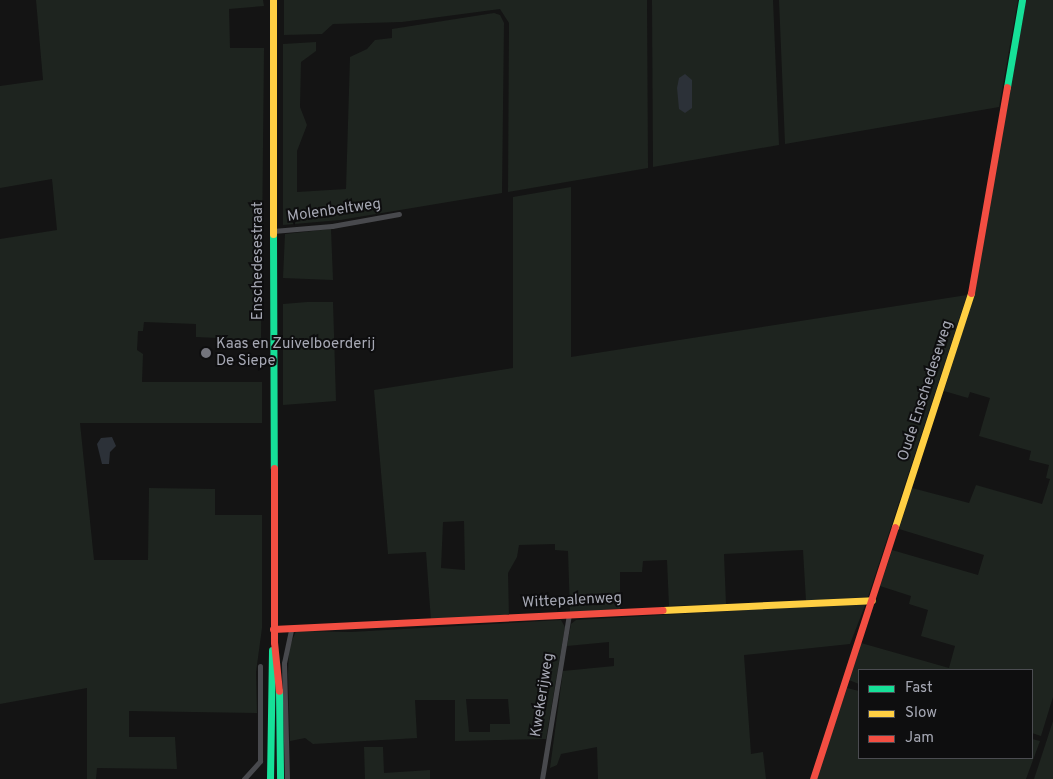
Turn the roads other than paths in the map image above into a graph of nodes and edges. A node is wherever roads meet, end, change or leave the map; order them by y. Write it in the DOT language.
graph roads {
  1 [pos="273,0"];
  2 [pos="1022,0"];
  3 [pos="399,214"];
  4 [pos="273,231"];
  5 [pos="872,600"];
  6 [pos="569,615"];
  7 [pos="274,629"];
  8 [pos="291,630"];
  9 [pos="274,642"];
  10 [pos="260,666"];
  11 [pos="244,779"];
  12 [pos="270,779"];
  13 [pos="280,779"];
  14 [pos="287,779"];
  15 [pos="542,779"];
  16 [pos="813,779"];
  1 -- 4 [label="street, Enschedesestraat"];
  2 -- 5 [label="street, Oude Enschedeseweg"];
  3 -- 4 [label="street, Molenbeltweg"];
  4 -- 7 [label="street, Enschedesestraat"];
  5 -- 6 [label="street, Wittepalenweg"];
  5 -- 16 [label="street, Oude Enschedeseweg"];
  6 -- 8 [label="street, Wittepalenweg"];
  6 -- 15 [label="street, Kwekerijweg"];
  7 -- 8 [label="street, Wittepalenweg"];
  7 -- 9 [label="street, Enschedesestraat"];
  8 -- 14 [label="street"];
  9 -- 12 [label="street, Enschedesestraat"];
  9 -- 13 [label="street, Enschedesestraat"];
  10 -- 11 [label="street"];
}
